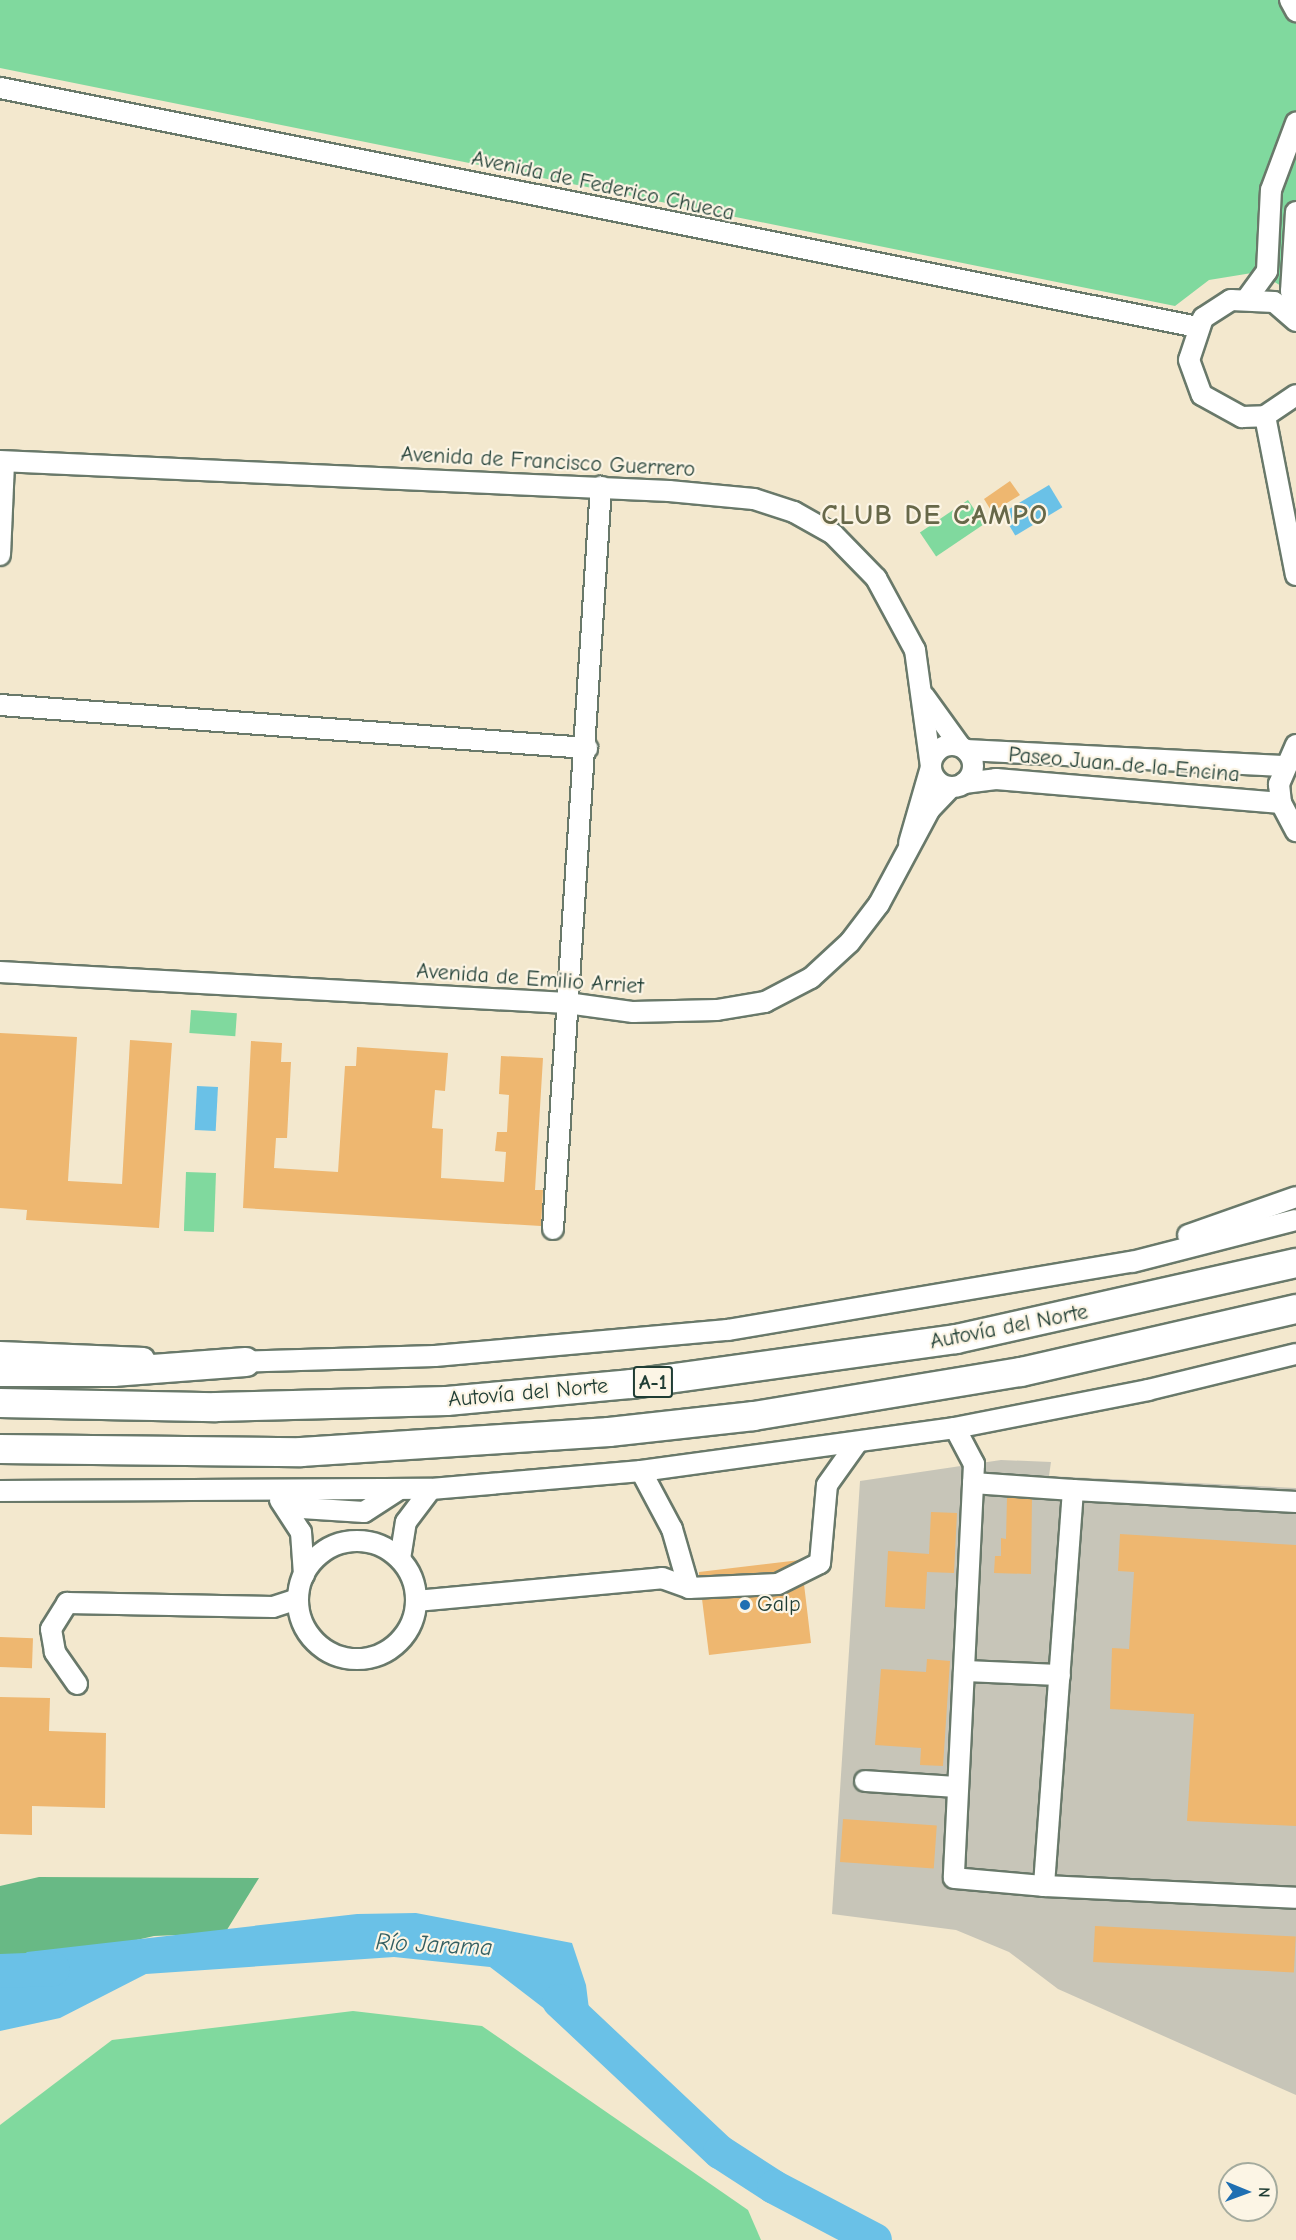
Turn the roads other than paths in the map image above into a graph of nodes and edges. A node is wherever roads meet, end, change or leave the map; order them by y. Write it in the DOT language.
graph roads {
  1 [pos="1290,0"];
  2 [pos="1296,11"];
  3 [pos="0,88"];
  4 [pos="1296,123"];
  5 [pos="1296,212"];
  6 [pos="1246,300"];
  7 [pos="1296,309"];
  8 [pos="1296,321"];
  9 [pos="1197,327"];
  10 [pos="1296,395"];
  11 [pos="1265,416"];
  12 [pos="2,462"];
  13 [pos="601,487"];
  14 [pos="0,555"];
  15 [pos="1296,574"];
  16 [pos="922,694"];
  17 [pos="0,705"];
  18 [pos="1296,745"];
  19 [pos="587,748"];
  20 [pos="963,748"];
  21 [pos="1283,766"];
  22 [pos="931,767"];
  23 [pos="957,785"];
  24 [pos="1281,803"];
  25 [pos="1296,831"];
  26 [pos="909,843"];
  27 [pos="0,972"];
  28 [pos="567,1004"];
  29 [pos="1296,1197"];
  30 [pos="1296,1220"];
  31 [pos="553,1229"];
  32 [pos="1296,1263"];
  33 [pos="1021,1282"];
  34 [pos="1296,1309"];
  35 [pos="0,1352"];
  36 [pos="1295,1354"];
  37 [pos="246,1362"];
  38 [pos="0,1372"];
  39 [pos="0,1402"];
  40 [pos="956,1428"];
  41 [pos="857,1443"];
  42 [pos="0,1449"];
  43 [pos="641,1471"];
  44 [pos="973,1483"];
  45 [pos="431,1489"];
  46 [pos="1073,1490"];
  47 [pos="0,1491"];
  48 [pos="280,1501"];
  49 [pos="1296,1502"];
  50 [pos="400,1559"];
  51 [pos="304,1575"];
  52 [pos="688,1588"];
  53 [pos="298,1599"];
  54 [pos="417,1601"];
  55 [pos="964,1671"];
  56 [pos="1060,1675"];
  57 [pos="77,1684"];
  58 [pos="865,1781"];
  59 [pos="958,1787"];
  60 [pos="1044,1886"];
  61 [pos="1296,1898"];
  1 -- 2 [label="street"];
  3 -- 9 [label="street, Avenida de Federico Chueca"];
  4 -- 6 [label="street"];
  5 -- 7 [label="street"];
  6 -- 8 [label="street"];
  6 -- 9 [label="street"];
  9 -- 11 [label="street"];
  10 -- 11 [label="street"];
  11 -- 15 [label="street"];
  12 -- 13 [label="street, Avenida de Francisco Guerrero"];
  12 -- 14 [label="street"];
  13 -- 16 [label="street, Avenida de Francisco Guerrero"];
  13 -- 19 [label="street"];
  16 -- 20 [label="street, Avenida de Francisco Guerrero"];
  16 -- 22 [label="street"];
  17 -- 19 [label="street"];
  18 -- 21 [label="street"];
  19 -- 28 [label="street"];
  20 -- 21 [label="street, Paseo Juan de la Encina"];
  20 -- 22 [label="street"];
  20 -- 23 [label="street"];
  21 -- 24 [label="street"];
  22 -- 23 [label="street"];
  22 -- 26 [label="street"];
  23 -- 24 [label="street, Paseo Juan de la Encina"];
  23 -- 26 [label="street, Avenida de Emilio Arriet"];
  24 -- 25 [label="street"];
  26 -- 28 [label="street, Avenida de Emilio Arriet"];
  27 -- 28 [label="street, Avenida de Emilio Arriet"];
  28 -- 31 [label="street"];
  29 -- 33 [label="street"];
  30 -- 33 [label="street"];
  32 -- 39 [label="highway, Autovía del Norte / A-1"];
  33 -- 37 [label="street"];
  34 -- 42 [label="highway, Autovía del Norte / A-1"];
  35 -- 37 [label="street"];
  36 -- 40 [label="street"];
  37 -- 38 [label="highway"];
  40 -- 41 [label="street"];
  40 -- 44 [label="street"];
  41 -- 43 [label="street"];
  41 -- 52 [label="street"];
  43 -- 45 [label="street"];
  43 -- 52 [label="street"];
  44 -- 46 [label="street"];
  44 -- 55 [label="street"];
  45 -- 48 [label="street"];
  45 -- 50 [label="street"];
  46 -- 49 [label="street"];
  46 -- 56 [label="street"];
  47 -- 48 [label="street"];
  48 -- 51 [label="street"];
  50 -- 51 [label="street"];
  50 -- 54 [label="street"];
  51 -- 53 [label="street"];
  52 -- 54 [label="street"];
  53 -- 54 [label="street"];
  53 -- 57 [label="street"];
  55 -- 56 [label="street"];
  55 -- 59 [label="street"];
  56 -- 60 [label="street"];
  58 -- 59 [label="street"];
  59 -- 60 [label="street"];
  60 -- 61 [label="street"];
}
